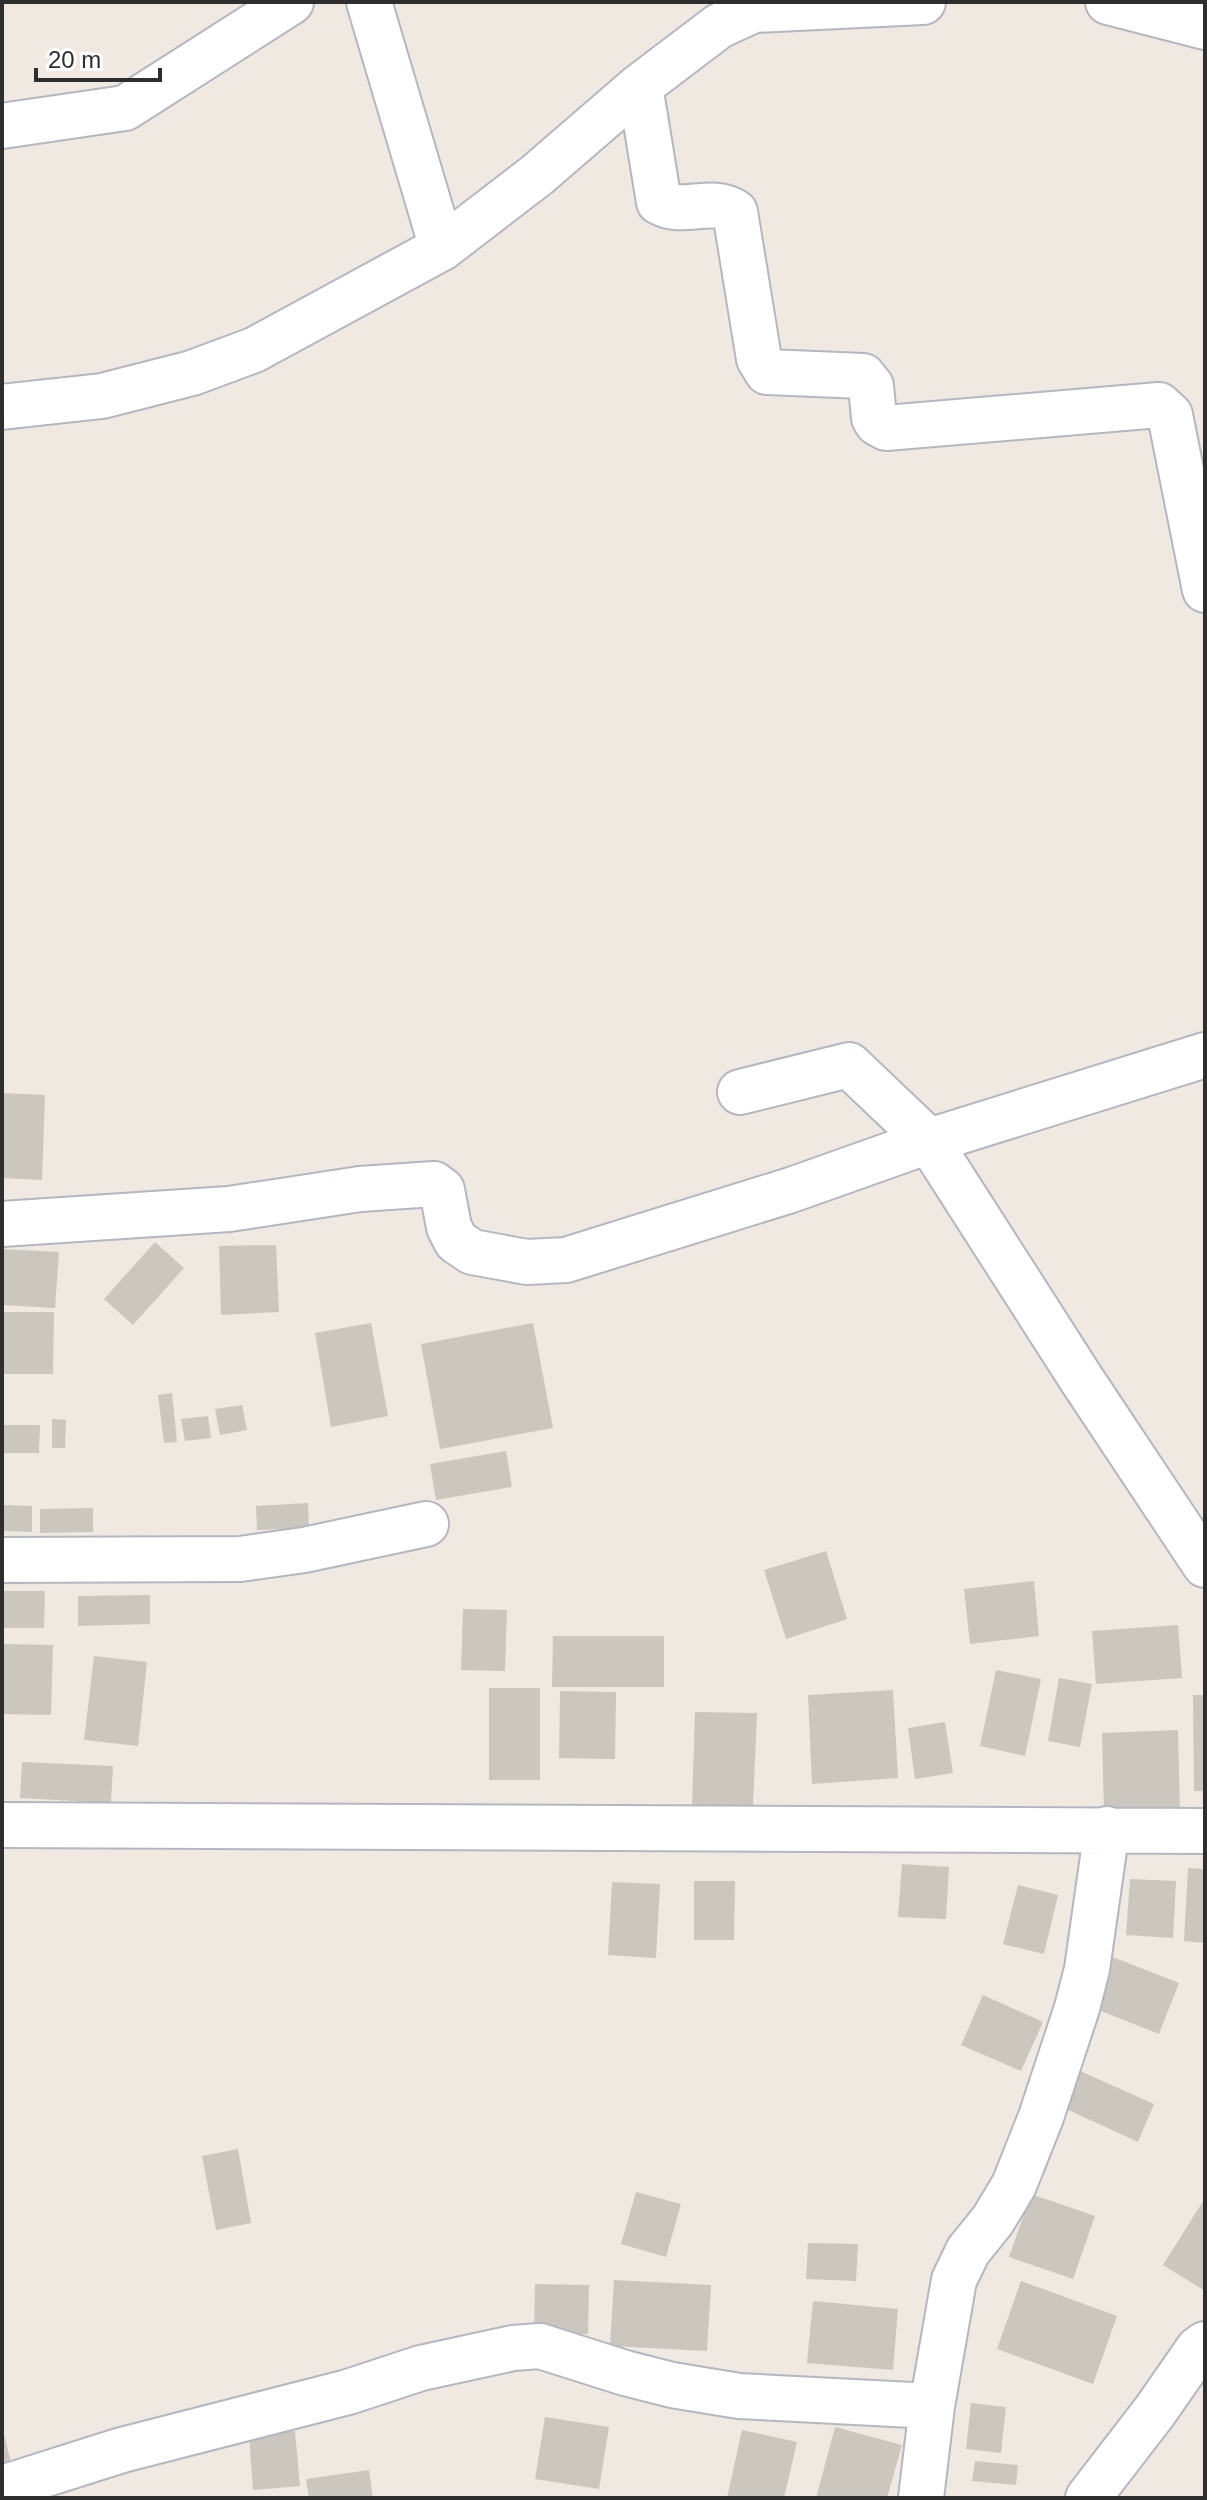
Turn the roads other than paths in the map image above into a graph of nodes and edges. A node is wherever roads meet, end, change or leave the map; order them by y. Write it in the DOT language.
graph roads {
  1 [pos="291,2"];
  2 [pos="369,2"];
  3 [pos="923,2"];
  4 [pos="1108,2"];
  5 [pos="753,6"];
  6 [pos="1205,27"];
  7 [pos="640,86"];
  8 [pos="2,126"];
  9 [pos="442,248"];
  10 [pos="2,407"];
  11 [pos="1205,590"];
  12 [pos="1205,1055"];
  13 [pos="740,1092"];
  14 [pos="929,1141"];
  15 [pos="2,1224"];
  16 [pos="426,1524"];
  17 [pos="2,1560"];
  18 [pos="1205,1565"];
  19 [pos="2,1825"];
  20 [pos="1107,1829"];
  21 [pos="1205,1831"];
  22 [pos="1205,2344"];
  23 [pos="932,2406"];
  24 [pos="2,2488"];
  25 [pos="921,2498"];
  26 [pos="1088,2498"];
  1 -- 8 [label="street"];
  2 -- 9 [label="street"];
  3 -- 5 [label="street"];
  4 -- 6 [label="street"];
  5 -- 7 [label="street"];
  7 -- 9 [label="street"];
  7 -- 11 [label="street"];
  9 -- 10 [label="street"];
  12 -- 14 [label="street"];
  13 -- 14 [label="street"];
  14 -- 15 [label="street"];
  14 -- 18 [label="street"];
  16 -- 17 [label="street"];
  19 -- 20 [label="street"];
  20 -- 21 [label="street"];
  20 -- 23 [label="street"];
  22 -- 26 [label="street"];
  23 -- 24 [label="street"];
  23 -- 25 [label="street"];
}
